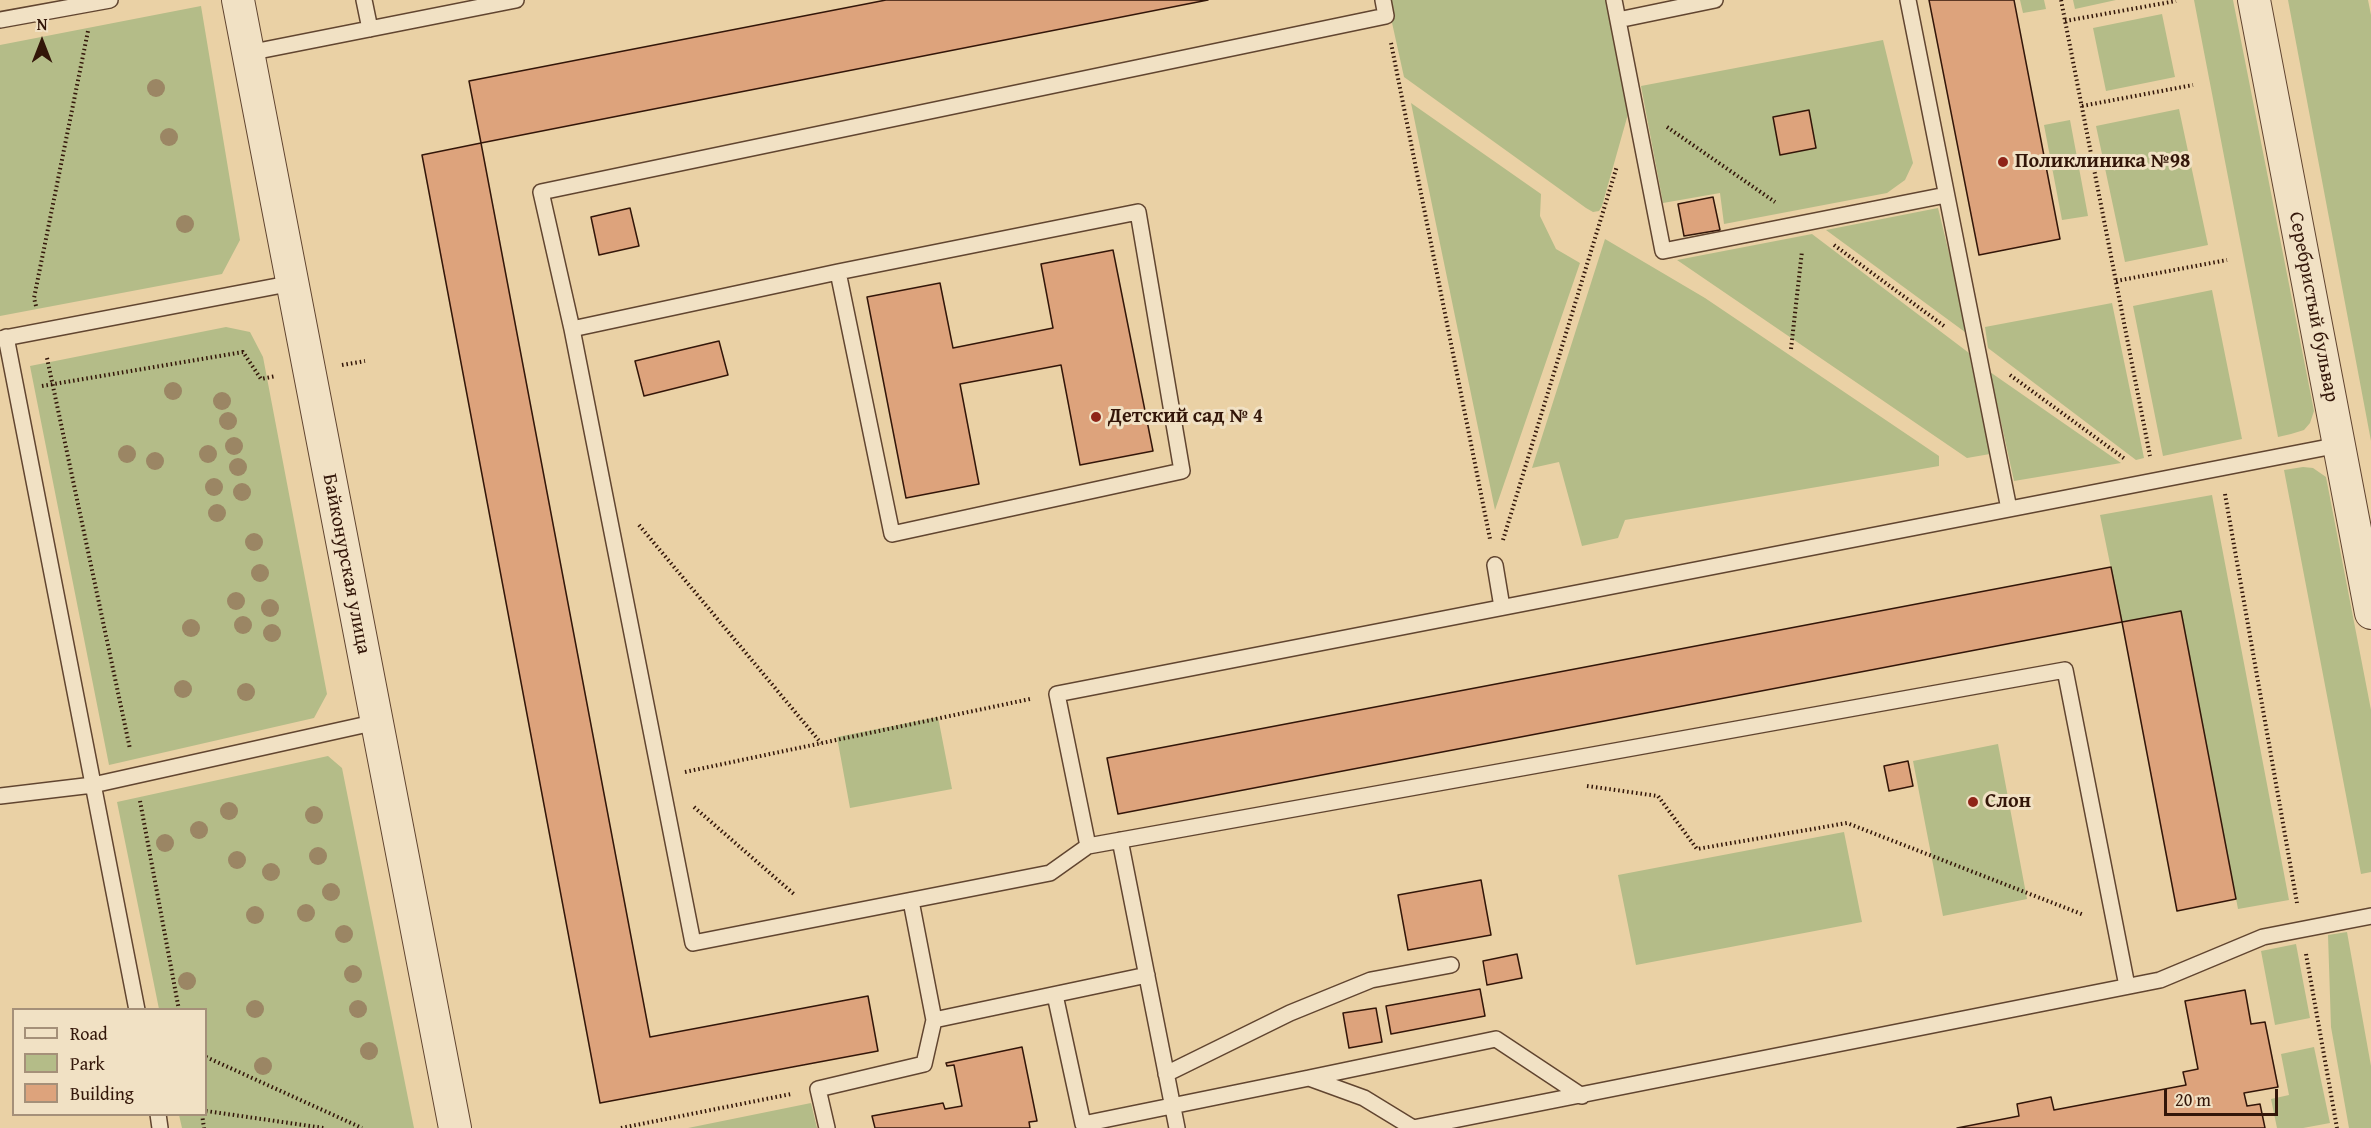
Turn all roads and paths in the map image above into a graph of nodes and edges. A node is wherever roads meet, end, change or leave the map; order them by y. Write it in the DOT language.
graph roads {
  1 [pos="238,0"];
  2 [pos="364,0"];
  3 [pos="516,0"];
  4 [pos="1383,0"];
  5 [pos="1614,0"];
  6 [pos="1715,0"];
  7 [pos="1908,0"];
  8 [pos="2061,0"];
  9 [pos="2254,0"];
  10 [pos="102,1"];
  11 [pos="2176,1"];
  12 [pos="490,3"];
  13 [pos="1386,16"];
  14 [pos="0,20"];
  15 [pos="1618,20"];
  16 [pos="2065,21"];
  17 [pos="370,29"];
  18 [pos="248,53"];
  19 [pos="2193,85"];
  20 [pos="2082,106"];
  21 [pos="1619,158"];
  22 [pos="1946,195"];
  23 [pos="1805,223"];
  24 [pos="2227,260"];
  25 [pos="838,272"];
  26 [pos="2116,281"];
  27 [pos="293,283"];
  28 [pos="572,328"];
  29 [pos="41,331"];
  30 [pos="3,338"];
  31 [pos="1791,349"];
  32 [pos="1978,351"];
  33 [pos="365,361"];
  34 [pos="309,370"];
  35 [pos="53,384"];
  36 [pos="17,391"];
  37 [pos="2339,445"];
  38 [pos="2220,468"];
  39 [pos="601,480"];
  40 [pos="2155,480"];
  41 [pos="2009,509"];
  42 [pos="1495,565"];
  43 [pos="1502,607"];
  44 [pos="2371,613"];
  45 [pos="1058,694"];
  46 [pos="377,722"];
  47 [pos="821,743"];
  48 [pos="135,776"];
  49 [pos="660,777"];
  50 [pos="1577,784"];
  51 [pos="93,785"];
  52 [pos="0,796"];
  53 [pos="1120,840"];
  54 [pos="1088,846"];
  55 [pos="911,901"];
  56 [pos="2371,916"];
  57 [pos="822,918"];
  58 [pos="2114,927"];
  59 [pos="2301,928"];
  60 [pos="1451,965"];
  61 [pos="1147,975"];
  62 [pos="2127,986"];
  63 [pos="1055,995"];
  64 [pos="137,1008"];
  65 [pos="179,1008"];
  66 [pos="934,1020"];
  67 [pos="207,1057"];
  68 [pos="1167,1074"];
  69 [pos="1310,1078"];
  70 [pos="819,1089"];
  71 [pos="1582,1096"];
  72 [pos="1173,1106"];
  73 [pos="207,1111"];
  74 [pos="324,1128"];
  75 [pos="362,1128"];
  76 [pos="455,1128"];
  77 [pos="621,1128"];
  78 [pos="827,1128"];
  79 [pos="1177,1128"];
  80 [pos="2337,1128"];
  1 -- 18 [label="street, Байконурская улица"];
  2 -- 17 [label="lane"];
  3 -- 12 [label="lane"];
  4 -- 13 [label="lane"];
  5 -- 15 [label="lane"];
  6 -- 15 [label="lane"];
  7 -- 22 [label="lane"];
  8 -- 16 [label="path"];
  9 -- 37 [label="street, Серебристый бульвар"];
  10 -- 14 [label="lane"];
  10 -- 29 [label="path"];
  11 -- 16 [label="path"];
  12 -- 17 [label="lane"];
  13 -- 28 [label="lane"];
  13 -- 42 [label="path"];
  15 -- 23 [label="lane"];
  16 -- 20 [label="path"];
  17 -- 18 [label="lane"];
  18 -- 27 [label="street, Байконурская улица"];
  19 -- 20 [label="path"];
  20 -- 26 [label="path"];
  21 -- 42 [label="path"];
  22 -- 23 [label="lane"];
  22 -- 32 [label="lane"];
  23 -- 31 [label="path"];
  24 -- 26 [label="path"];
  25 -- 25 [label="lane"];
  25 -- 28 [label="lane"];
  26 -- 40 [label="path"];
  27 -- 29 [label="lane"];
  27 -- 34 [label="street, Байконурская улица"];
  28 -- 39 [label="lane"];
  29 -- 30 [label="lane"];
  29 -- 35 [label="path"];
  30 -- 36 [label="lane"];
  32 -- 40 [label="path"];
  32 -- 41 [label="lane"];
  33 -- 34 [label="path"];
  34 -- 35 [label="path"];
  34 -- 46 [label="street, Байконурская улица"];
  35 -- 36 [label="path"];
  35 -- 48 [label="path"];
  36 -- 51 [label="lane"];
  37 -- 38 [label="lane"];
  37 -- 44 [label="street, Серебристый бульвар"];
  38 -- 40 [label="lane"];
  38 -- 59 [label="path"];
  39 -- 47 [label="path"];
  39 -- 49 [label="lane"];
  40 -- 41 [label="lane"];
  41 -- 43 [label="lane"];
  42 -- 43 [label="lane"];
  43 -- 45 [label="lane"];
  45 -- 47 [label="path"];
  45 -- 54 [label="lane"];
  46 -- 48 [label="lane"];
  46 -- 76 [label="street, Байконурская улица"];
  47 -- 49 [label="path"];
  48 -- 51 [label="lane"];
  48 -- 65 [label="path"];
  49 -- 57 [label="path"];
  49 -- 57 [label="lane"];
  50 -- 58 [label="path"];
  51 -- 52 [label="lane"];
  51 -- 64 [label="lane"];
  53 -- 54 [label="lane"];
  53 -- 58 [label="lane"];
  53 -- 61 [label="lane"];
  54 -- 55 [label="lane"];
  55 -- 57 [label="lane"];
  55 -- 66 [label="lane"];
  56 -- 59 [label="lane"];
  58 -- 62 [label="lane"];
  59 -- 62 [label="lane"];
  59 -- 80 [label="path"];
  60 -- 68 [label="lane"];
  61 -- 63 [label="lane"];
  61 -- 68 [label="lane"];
  62 -- 71 [label="lane"];
  63 -- 66 [label="lane"];
  63 -- 72 [label="lane"];
  66 -- 70 [label="lane"];
  67 -- 75 [label="path"];
  68 -- 72 [label="lane"];
  69 -- 71 [label="lane"];
  69 -- 71 [label="lane"];
  69 -- 72 [label="lane"];
  70 -- 77 [label="path"];
  70 -- 78 [label="lane"];
  72 -- 79 [label="lane"];
  73 -- 74 [label="path"];
}
